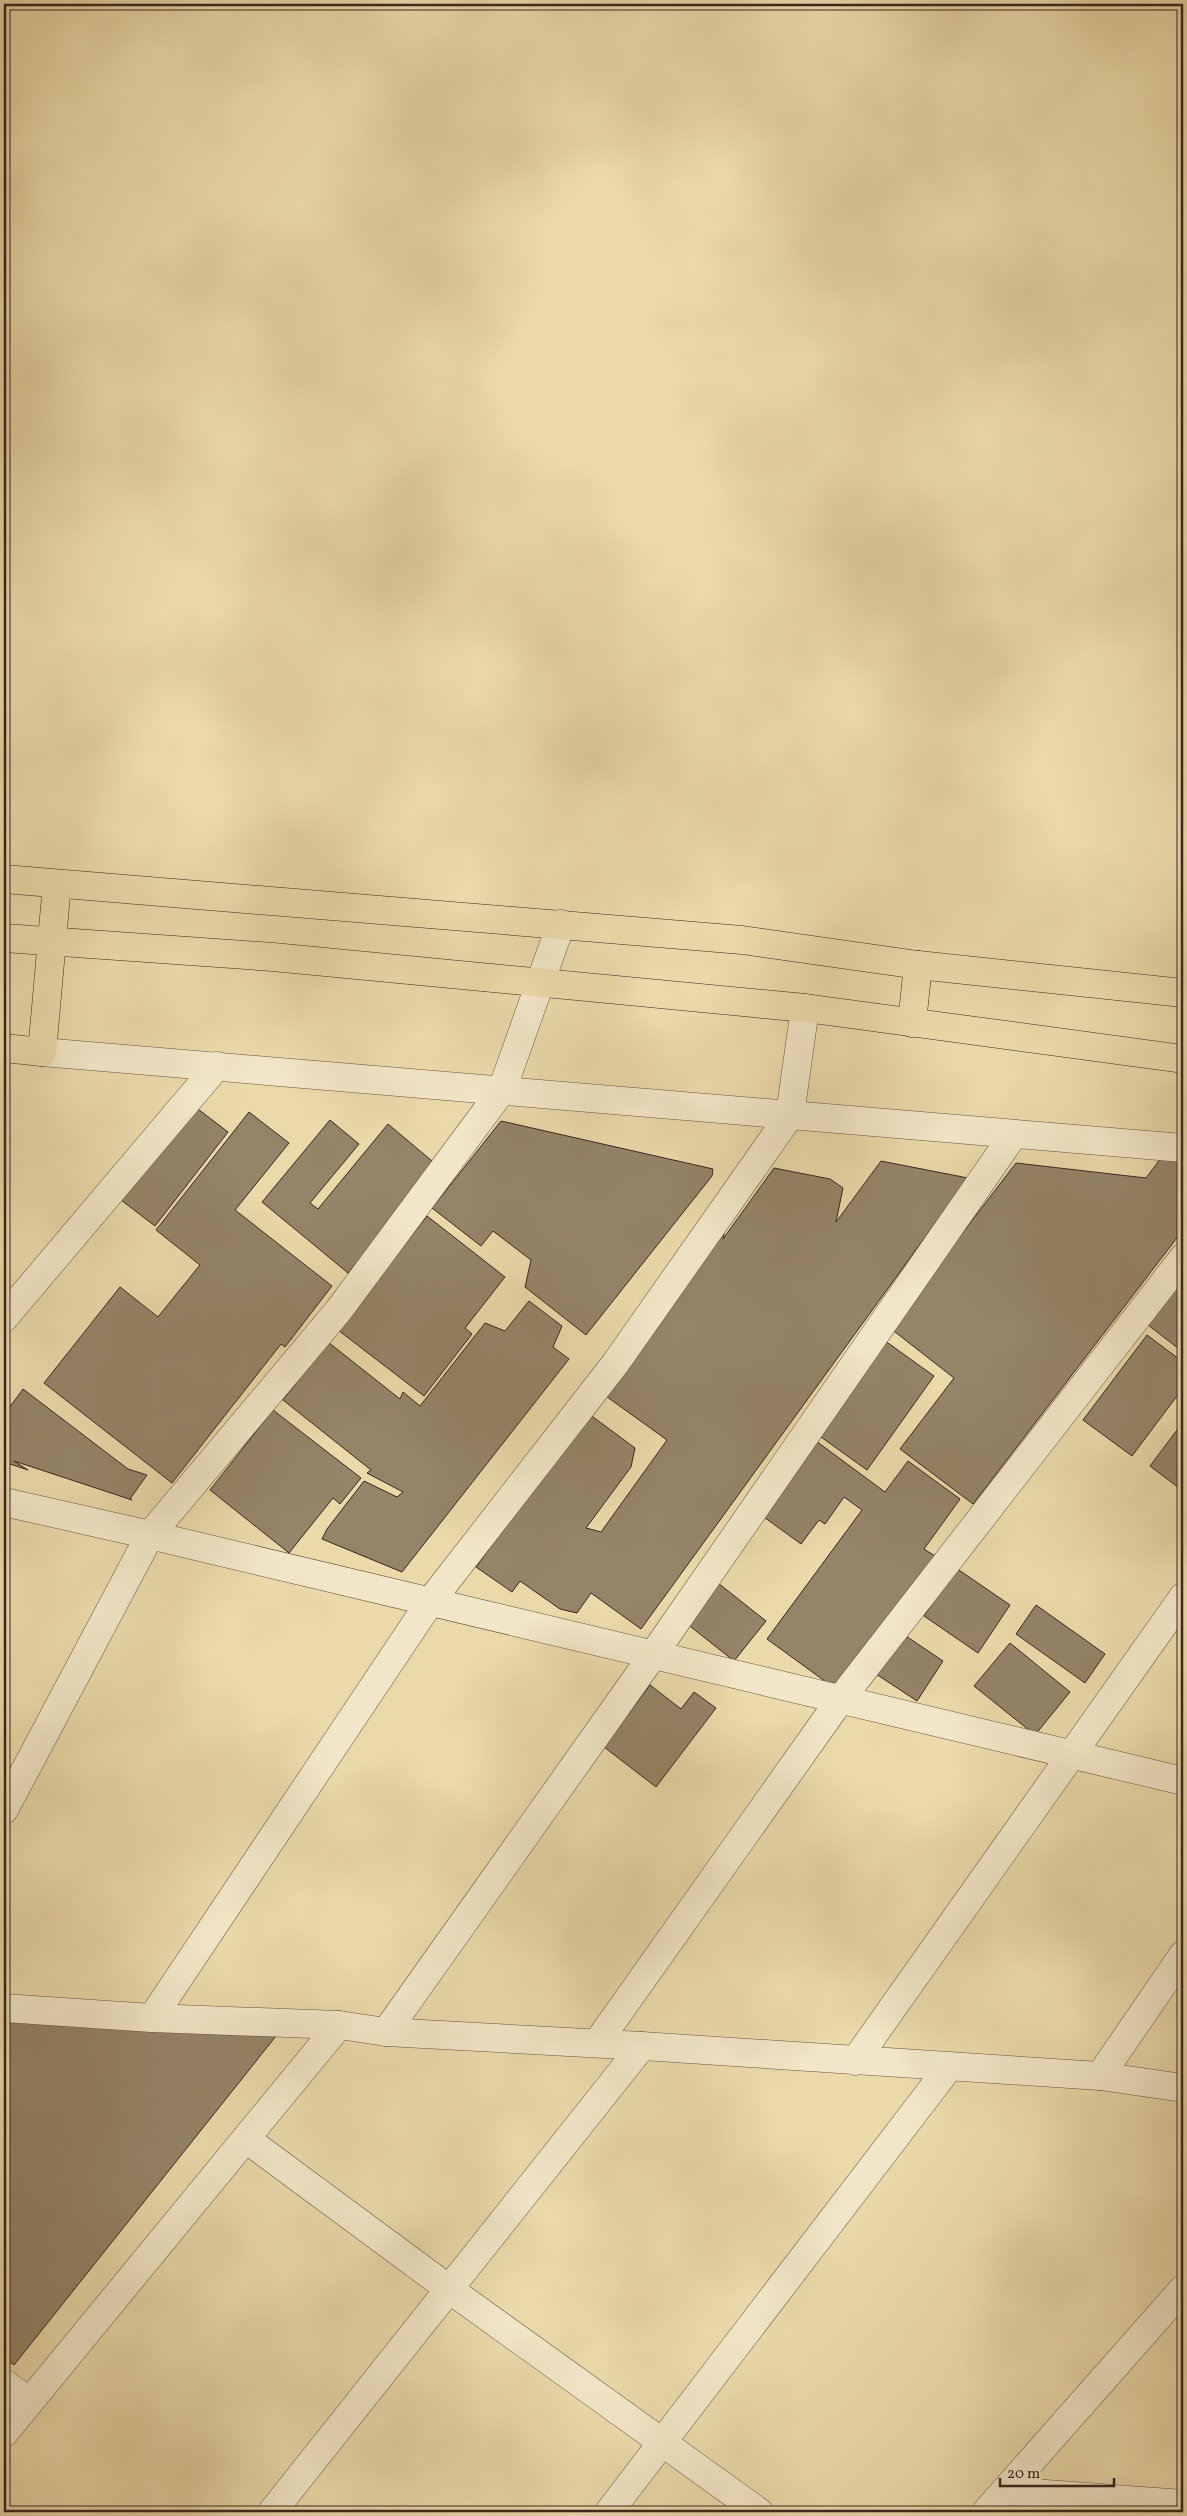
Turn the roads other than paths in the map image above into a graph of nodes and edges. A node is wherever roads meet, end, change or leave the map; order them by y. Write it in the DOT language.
graph roads {
  1 [pos="4,879"];
  2 [pos="57,884"];
  3 [pos="561,924"];
  4 [pos="4,938"];
  5 [pos="52,943"];
  6 [pos="918,965"];
  7 [pos="541,981"];
  8 [pos="1183,993"];
  9 [pos="805,1008"];
  10 [pos="912,1023"];
  11 [pos="4,1048"];
  12 [pos="42,1052"];
  13 [pos="1183,1059"];
  14 [pos="217,1066"];
  15 [pos="502,1090"];
  16 [pos="790,1115"];
  17 [pos="1014,1134"];
  18 [pos="1183,1148"];
  19 [pos="1183,1258"];
  20 [pos="4,1318"];
  21 [pos="4,1502"];
  22 [pos="150,1535"];
  23 [pos="1183,1597"];
  24 [pos="430,1602"];
  25 [pos="653,1655"];
  26 [pos="840,1700"];
  27 [pos="1071,1755"];
  28 [pos="1183,1782"];
  29 [pos="4,1810"];
  30 [pos="1183,1955"];
  31 [pos="4,2008"];
  32 [pos="152,2018"];
  33 [pos="339,2025"];
  34 [pos="386,2032"];
  35 [pos="597,2043"];
  36 [pos="642,2046"];
  37 [pos="855,2061"];
  38 [pos="949,2067"];
  39 [pos="1100,2076"];
  40 [pos="1183,2088"];
  41 [pos="246,2139"];
  42 [pos="1183,2289"];
  43 [pos="448,2290"];
  44 [pos="4,2383"];
  45 [pos="29,2402"];
  46 [pos="4,2433"];
  47 [pos="662,2445"];
  48 [pos="1005,2491"];
  49 [pos="1183,2504"];
  50 [pos="272,2512"];
  51 [pos="609,2512"];
  52 [pos="759,2512"];
  53 [pos="986,2512"];
  1 -- 2 [label="main road"];
  2 -- 3 [label="main road"];
  2 -- 5 [label="main road"];
  3 -- 6 [label="main road"];
  3 -- 7 [label="street"];
  4 -- 5 [label="main road"];
  5 -- 7 [label="main road"];
  5 -- 12 [label="main road"];
  6 -- 8 [label="main road"];
  6 -- 10 [label="main road"];
  7 -- 9 [label="main road"];
  7 -- 15 [label="street"];
  9 -- 10 [label="main road"];
  9 -- 16 [label="street"];
  10 -- 13 [label="main road"];
  11 -- 12 [label="main road"];
  12 -- 14 [label="street"];
  14 -- 15 [label="street"];
  14 -- 20 [label="street"];
  15 -- 16 [label="street"];
  15 -- 22 [label="street"];
  16 -- 17 [label="street"];
  16 -- 24 [label="street"];
  17 -- 18 [label="street"];
  17 -- 25 [label="street"];
  19 -- 26 [label="street"];
  21 -- 22 [label="street"];
  22 -- 24 [label="street"];
  22 -- 29 [label="street"];
  23 -- 27 [label="street"];
  24 -- 25 [label="street"];
  24 -- 32 [label="street"];
  25 -- 26 [label="street"];
  25 -- 34 [label="street"];
  26 -- 27 [label="street"];
  26 -- 35 [label="street"];
  27 -- 28 [label="street"];
  27 -- 37 [label="street"];
  30 -- 39 [label="street"];
  31 -- 32 [label="street"];
  32 -- 33 [label="street"];
  33 -- 34 [label="street"];
  33 -- 41 [label="street"];
  34 -- 35 [label="street"];
  35 -- 36 [label="street"];
  36 -- 37 [label="street"];
  36 -- 43 [label="street"];
  37 -- 38 [label="street"];
  38 -- 39 [label="street"];
  38 -- 47 [label="street"];
  39 -- 40 [label="street"];
  41 -- 43 [label="street"];
  41 -- 45 [label="street"];
  42 -- 48 [label="street"];
  43 -- 47 [label="street"];
  43 -- 50 [label="street"];
  44 -- 45 [label="street"];
  45 -- 46 [label="street"];
  47 -- 51 [label="street"];
  47 -- 52 [label="street"];
  48 -- 49 [label="street"];
  48 -- 53 [label="street"];
}
